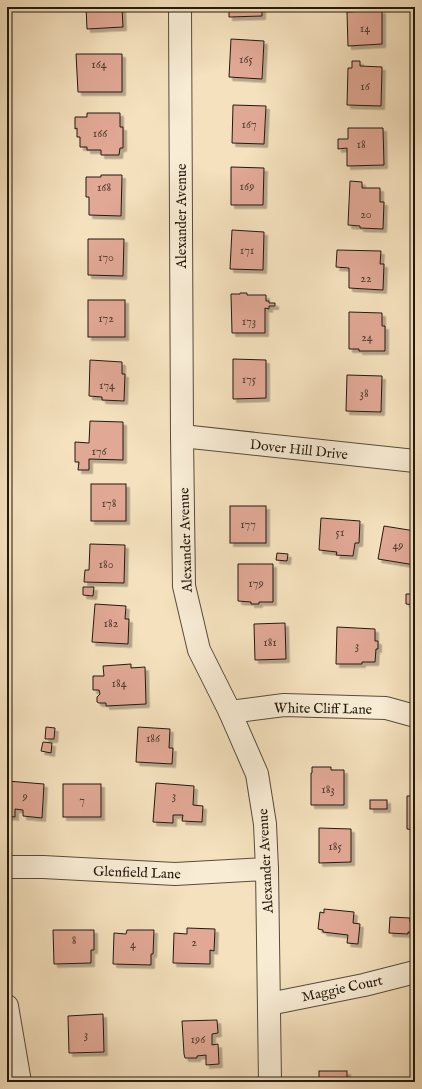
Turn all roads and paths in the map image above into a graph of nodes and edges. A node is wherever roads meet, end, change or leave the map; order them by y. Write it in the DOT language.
graph roads {
  1 [pos="180,7"];
  2 [pos="182,436"];
  3 [pos="415,461"];
  4 [pos="230,712"];
  5 [pos="415,716"];
  6 [pos="7,867"];
  7 [pos="267,870"];
  8 [pos="415,972"];
  9 [pos="269,1004"];
  10 [pos="7,1006"];
  11 [pos="20,1082"];
  12 [pos="270,1082"];
  1 -- 2 [label="street, Alexander Avenue"];
  2 -- 3 [label="street, Dover Hill Drive"];
  2 -- 4 [label="street, Alexander Avenue"];
  4 -- 5 [label="street, White Cliff Lane"];
  4 -- 7 [label="street, Alexander Avenue"];
  6 -- 7 [label="street, Glenfield Lane"];
  7 -- 9 [label="street, Alexander Avenue"];
  8 -- 9 [label="street, Maggie Court"];
  9 -- 12 [label="street, Alexander Avenue"];
  10 -- 11 [label="street"];
}
